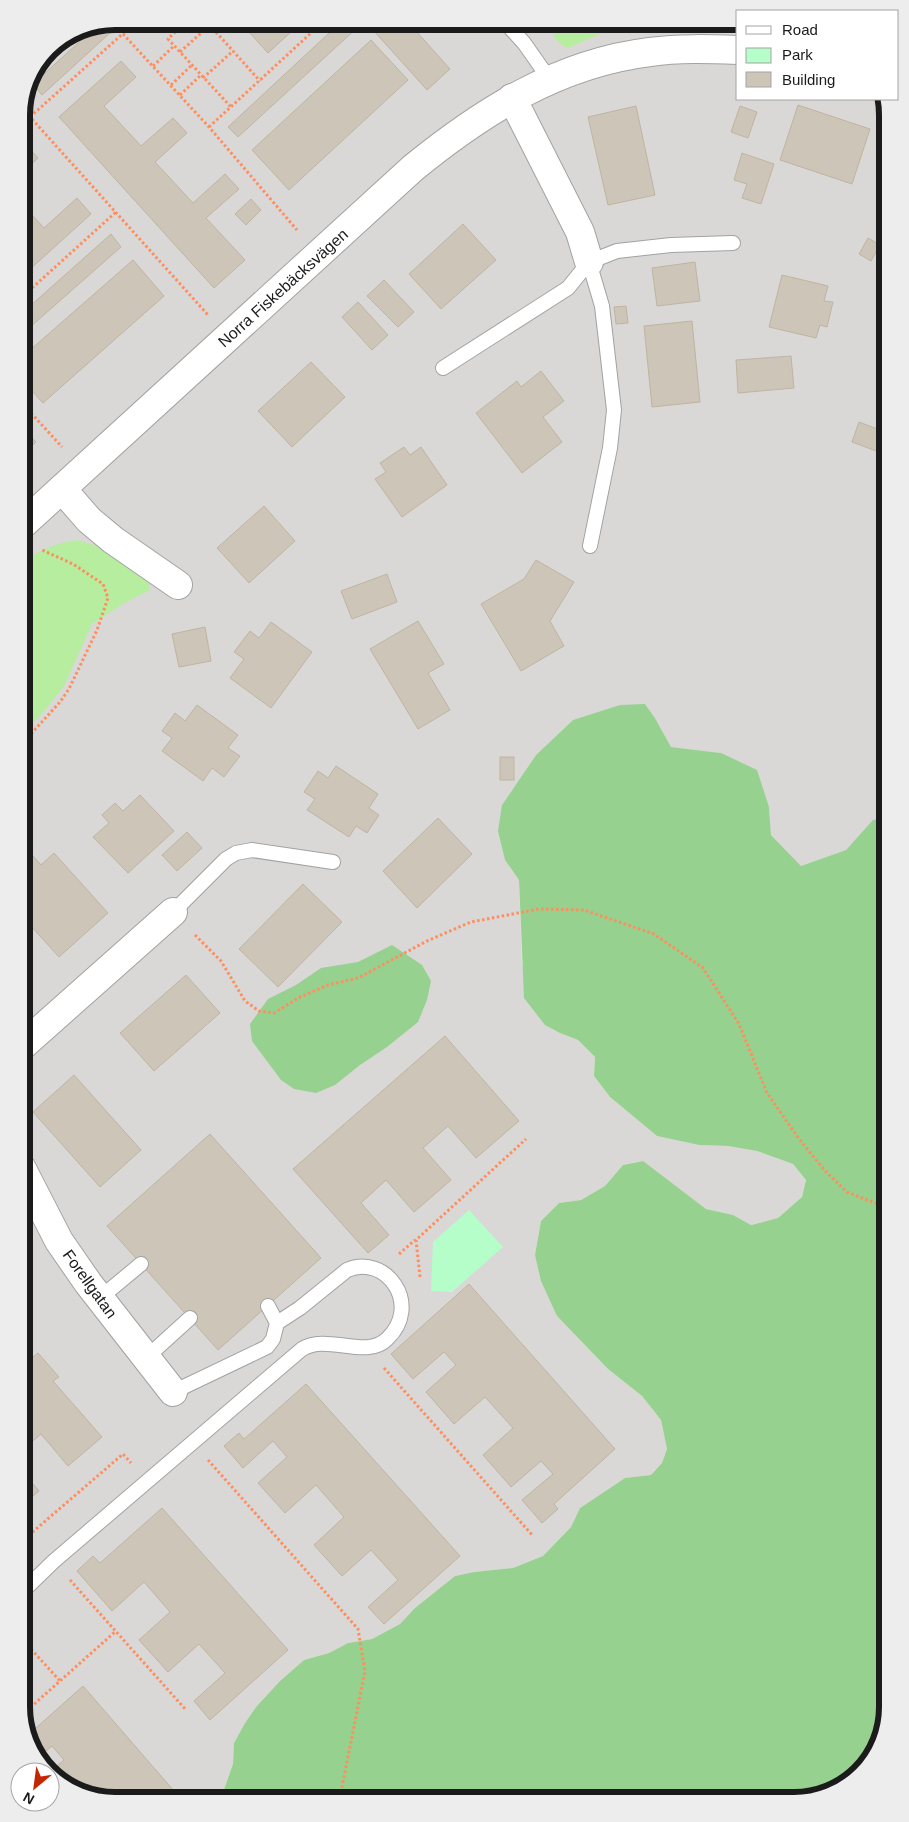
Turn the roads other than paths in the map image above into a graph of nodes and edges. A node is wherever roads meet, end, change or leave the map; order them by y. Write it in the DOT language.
graph roads {
  1 [pos="512,30"];
  2 [pos="736,50"];
  3 [pos="550,80"];
  4 [pos="512,98"];
  5 [pos="733,243"];
  6 [pos="589,262"];
  7 [pos="443,368"];
  8 [pos="62,489"];
  9 [pos="30,518"];
  10 [pos="590,546"];
  11 [pos="178,585"];
  12 [pos="333,862"];
  13 [pos="173,912"];
  14 [pos="30,1039"];
  15 [pos="30,1184"];
  16 [pos="141,1264"];
  17 [pos="100,1298"];
  18 [pos="268,1306"];
  19 [pos="190,1318"];
  20 [pos="277,1323"];
  21 [pos="146,1358"];
  22 [pos="173,1392"];
  23 [pos="30,1584"];
  1 -- 3 [label="lane"];
  2 -- 3 [label="street, Norra Fiskebäcksvägen"];
  3 -- 4 [label="street, Norra Fiskebäcksvägen"];
  4 -- 6 [label="street"];
  4 -- 8 [label="street, Norra Fiskebäcksvägen"];
  5 -- 6 [label="lane"];
  6 -- 7 [label="lane"];
  6 -- 10 [label="lane"];
  8 -- 9 [label="street, Norra Fiskebäcksvägen"];
  8 -- 11 [label="street"];
  12 -- 13 [label="lane"];
  13 -- 14 [label="street"];
  15 -- 17 [label="street, Forellgatan"];
  16 -- 17 [label="lane"];
  17 -- 21 [label="street, Forellgatan"];
  18 -- 20 [label="lane"];
  19 -- 21 [label="lane"];
  20 -- 22 [label="lane"];
  20 -- 23 [label="lane"];
  21 -- 22 [label="street, Forellgatan"];
}
